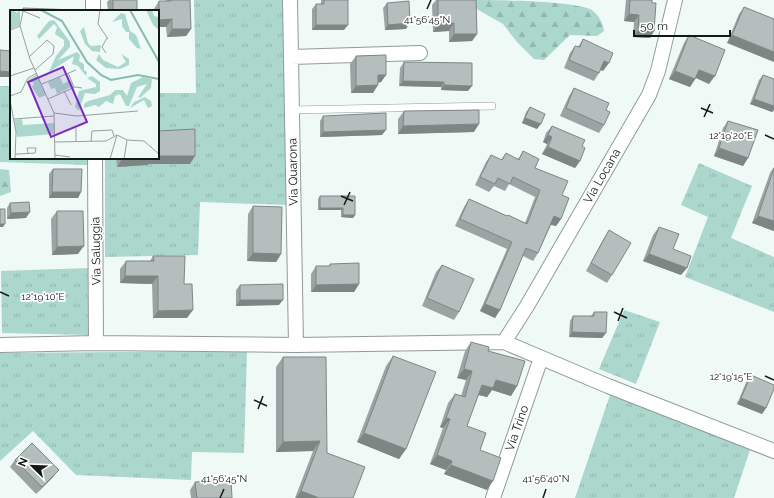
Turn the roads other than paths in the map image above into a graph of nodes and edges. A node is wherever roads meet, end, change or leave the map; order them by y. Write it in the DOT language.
graph roads {
  1 [pos="290,0"];
  2 [pos="675,0"];
  3 [pos="420,53"];
  4 [pos="291,57"];
  5 [pos="492,106"];
  6 [pos="292,110"];
  7 [pos="95,159"];
  8 [pos="504,342"];
  9 [pos="96,343"];
  10 [pos="0,345"];
  11 [pos="296,345"];
  12 [pos="541,358"];
  13 [pos="774,451"];
  14 [pos="493,498"];
  1 -- 4 [label="street, Via Quarona"];
  2 -- 8 [label="street, Via Locana"];
  3 -- 4 [label="street"];
  4 -- 6 [label="street, Via Quarona"];
  5 -- 6 [label="lane"];
  6 -- 11 [label="street, Via Quarona"];
  7 -- 9 [label="street, Via Saluggia"];
  8 -- 11 [label="street"];
  8 -- 12 [label="street"];
  9 -- 10 [label="street"];
  9 -- 11 [label="street"];
  12 -- 13 [label="street"];
  12 -- 14 [label="street, Via Trino"];
}
